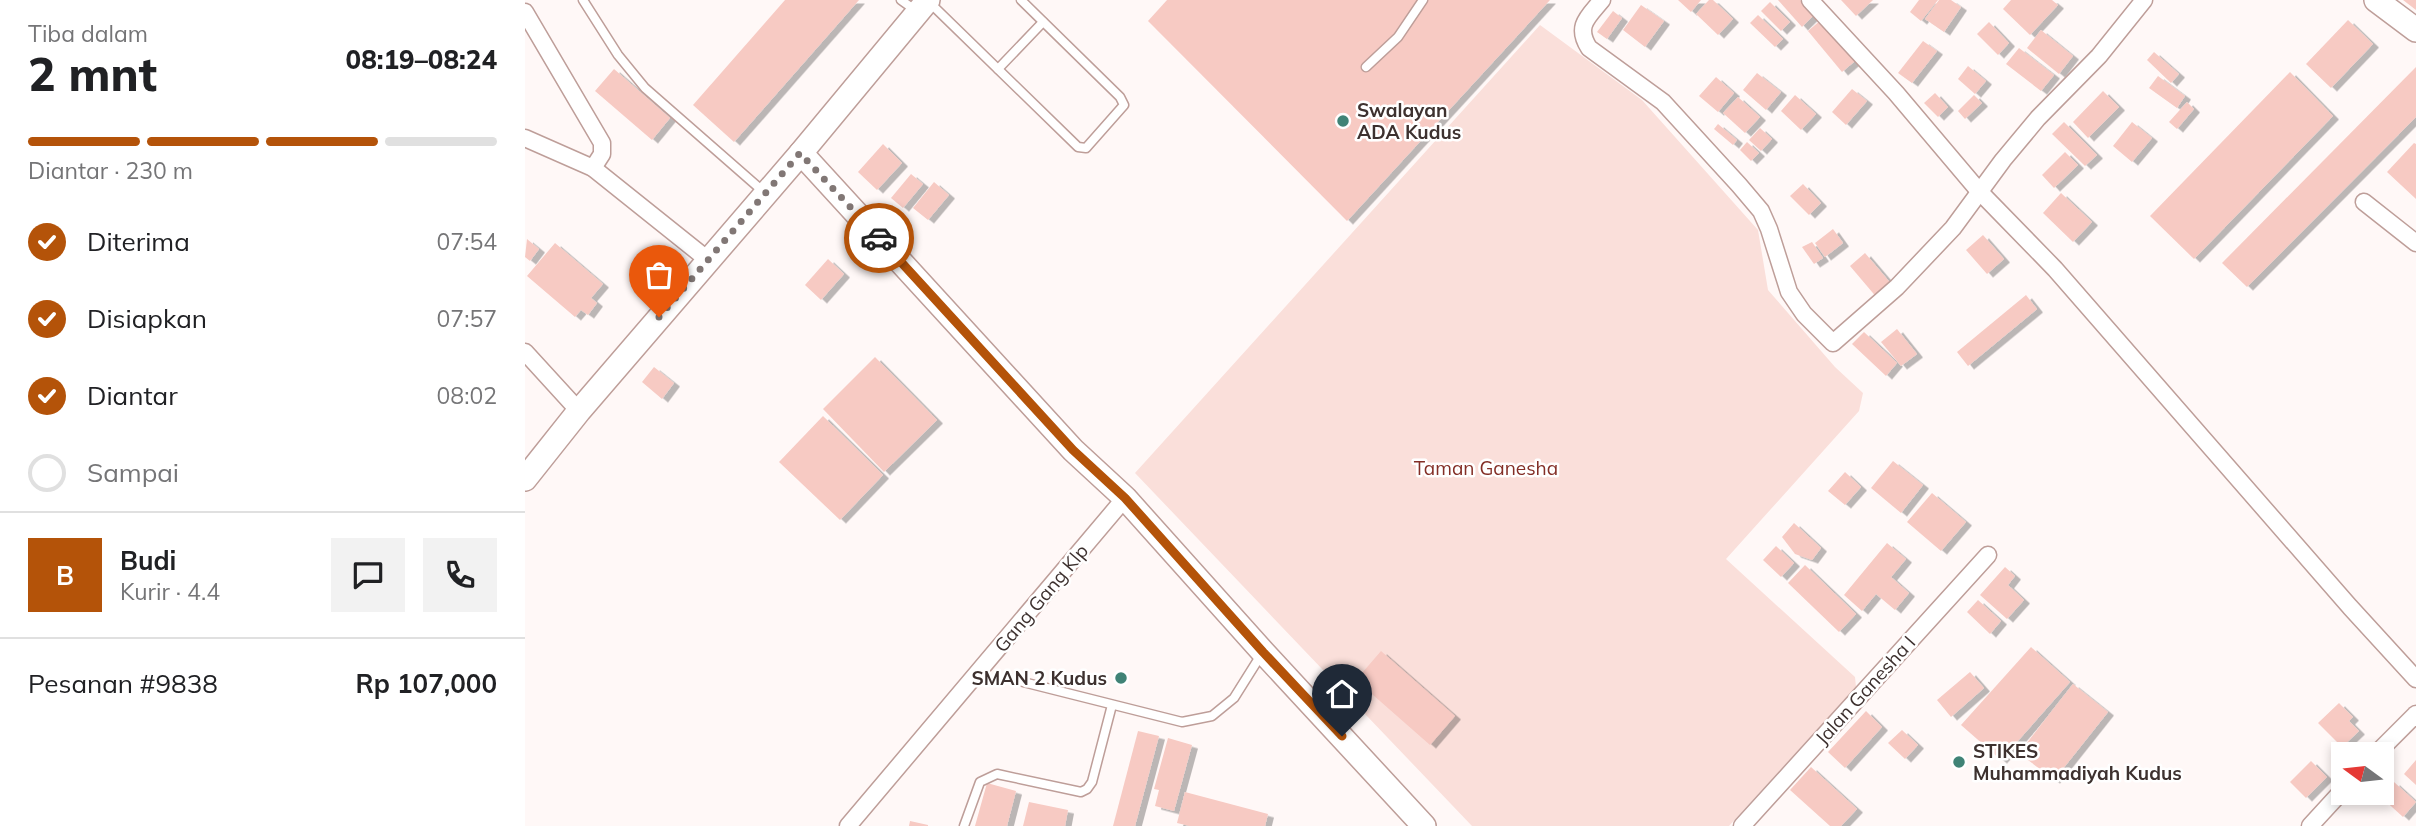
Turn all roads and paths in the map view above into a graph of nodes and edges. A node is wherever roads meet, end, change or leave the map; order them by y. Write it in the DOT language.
graph roads {
  1 [pos="583,0"];
  2 [pos="1021,0"];
  3 [pos="1423,0"];
  4 [pos="1602,0"];
  5 [pos="1810,0"];
  6 [pos="2144,0"];
  7 [pos="2376,0"];
  8 [pos="918,3"];
  9 [pos="525,12"];
  10 [pos="1043,22"];
  11 [pos="2416,30"];
  12 [pos="1366,67"];
  13 [pos="998,69"];
  14 [pos="525,138"];
  15 [pos="800,153"];
  16 [pos="593,168"];
  17 [pos="1978,190"];
  18 [pos="765,193"];
  19 [pos="2364,202"];
  20 [pos="2416,243"];
  21 [pos="708,261"];
  22 [pos="525,352"];
  23 [pos="579,411"];
  24 [pos="525,479"];
  25 [pos="1125,498"];
  26 [pos="1988,555"];
  27 [pos="1263,652"];
  28 [pos="2416,679"];
  29 [pos="1023,681"];
  30 [pos="1112,705"];
  31 [pos="2416,714"];
  32 [pos="2388,742"];
  33 [pos="2331,803"];
  34 [pos="1417,823"];
  35 [pos="848,826"];
  36 [pos="964,826"];
  37 [pos="1742,826"];
  38 [pos="2310,826"];
  1 -- 18 [label="lane"];
  2 -- 10 [label="lane"];
  3 -- 12 [label="lane"];
  4 -- 17 [label="street"];
  5 -- 17 [label="street"];
  6 -- 17 [label="street"];
  7 -- 11 [label="street"];
  8 -- 13 [label="lane"];
  8 -- 15 [label="street"];
  9 -- 16 [label="street"];
  10 -- 13 [label="lane"];
  10 -- 13 [label="lane"];
  14 -- 16 [label="street"];
  15 -- 18 [label="street"];
  15 -- 25 [label="street"];
  16 -- 21 [label="street"];
  17 -- 28 [label="street"];
  18 -- 21 [label="street"];
  19 -- 20 [label="street"];
  21 -- 23 [label="street"];
  22 -- 23 [label="street"];
  23 -- 24 [label="street"];
  25 -- 27 [label="street"];
  25 -- 35 [label="street, Gang Gang Klp"];
  26 -- 37 [label="street, Jalan Ganesha I"];
  27 -- 30 [label="lane"];
  27 -- 34 [label="street"];
  29 -- 30 [label="lane"];
  30 -- 36 [label="lane"];
  31 -- 32 [label="street"];
  33 -- 38 [label="street"];
}
